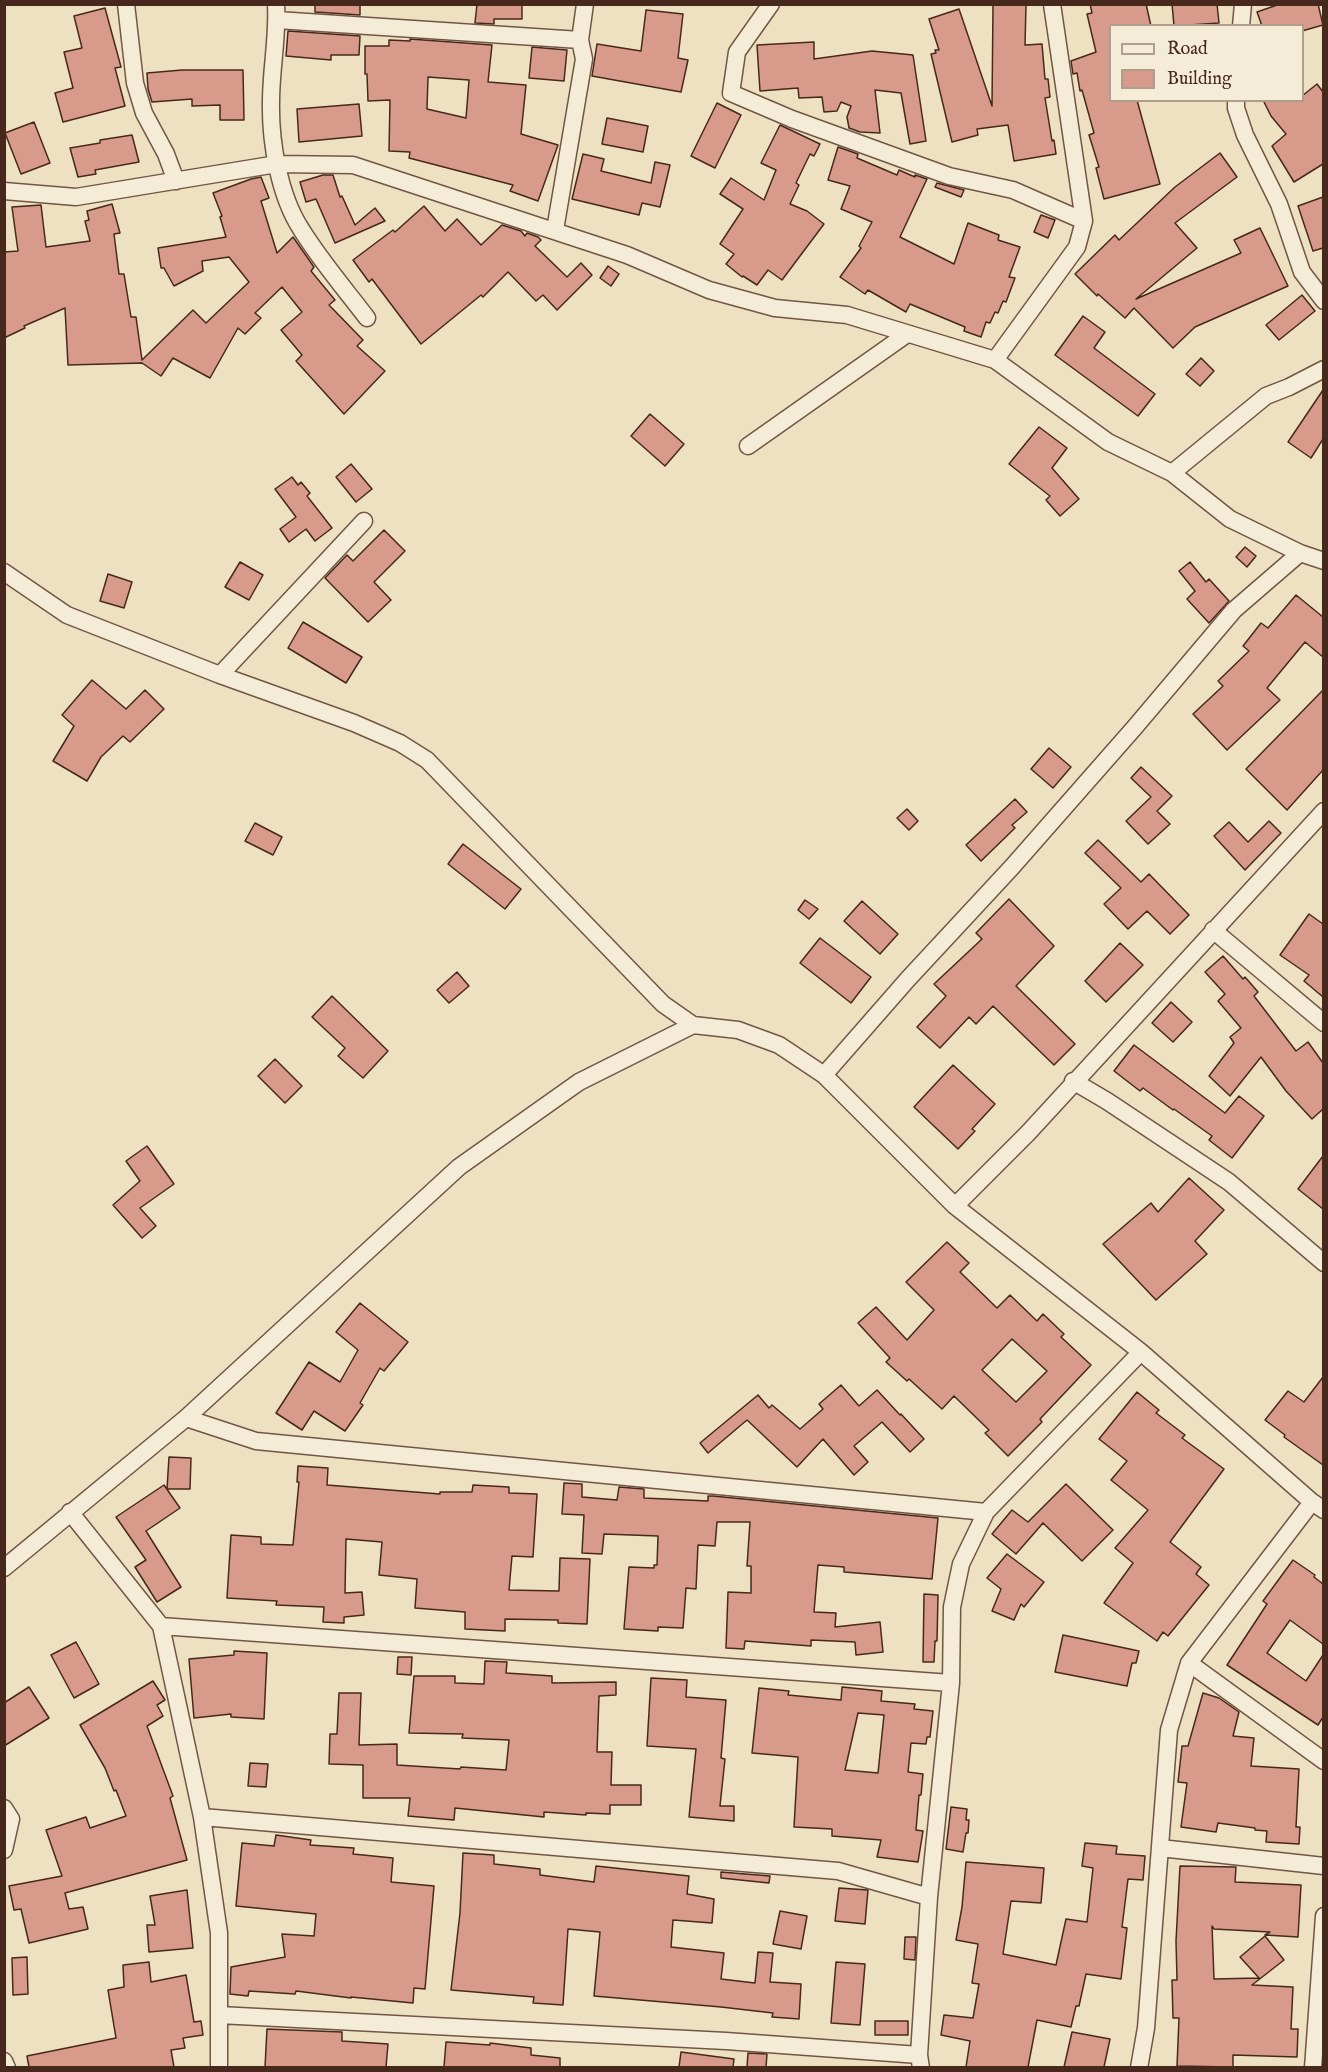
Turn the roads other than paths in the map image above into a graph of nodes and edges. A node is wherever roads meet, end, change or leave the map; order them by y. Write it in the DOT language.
graph roads {
  1 [pos="126,4"];
  2 [pos="585,4"];
  3 [pos="771,4"];
  4 [pos="1052,4"];
  5 [pos="1243,4"];
  6 [pos="276,12"];
  7 [pos="1241,24"];
  8 [pos="580,40"];
  9 [pos="1236,102"];
  10 [pos="276,164"];
  11 [pos="176,181"];
  12 [pos="4,191"];
  13 [pos="1084,221"];
  14 [pos="555,230"];
  15 [pos="1323,301"];
  16 [pos="367,318"];
  17 [pos="907,334"];
  18 [pos="995,360"];
  19 [pos="1323,369"];
  20 [pos="748,446"];
  21 [pos="1172,473"];
  22 [pos="364,520"];
  23 [pos="1300,553"];
  24 [pos="1323,561"];
  25 [pos="4,572"];
  26 [pos="220,675"];
  27 [pos="1322,814"];
  28 [pos="1213,930"];
  29 [pos="1323,1023"];
  30 [pos="693,1025"];
  31 [pos="824,1075"];
  32 [pos="1073,1081"];
  33 [pos="955,1206"];
  34 [pos="1323,1263"];
  35 [pos="1141,1352"];
  36 [pos="186,1418"];
  37 [pos="1318,1506"];
  38 [pos="70,1512"];
  39 [pos="986,1512"];
  40 [pos="4,1568"];
  41 [pos="161,1626"];
  42 [pos="1189,1663"];
  43 [pos="951,1683"];
  44 [pos="1323,1761"];
  45 [pos="4,1808"];
  46 [pos="202,1817"];
  47 [pos="1160,1848"];
  48 [pos="4,1850"];
  49 [pos="1323,1866"];
  50 [pos="929,1896"];
  51 [pos="1323,1916"];
  52 [pos="219,2016"];
  53 [pos="4,2061"];
  54 [pos="920,2061"];
  55 [pos="6,2067"];
  56 [pos="219,2067"];
  57 [pos="1139,2067"];
  58 [pos="1313,2067"];
  1 -- 11 [label="street"];
  2 -- 8 [label="street"];
  3 -- 13 [label="street"];
  4 -- 13 [label="street"];
  5 -- 7 [label="street"];
  6 -- 8 [label="street"];
  6 -- 10 [label="street"];
  8 -- 14 [label="street"];
  9 -- 15 [label="street"];
  10 -- 11 [label="street"];
  10 -- 14 [label="street"];
  10 -- 16 [label="street"];
  11 -- 12 [label="street"];
  13 -- 18 [label="street"];
  14 -- 17 [label="street"];
  17 -- 18 [label="street"];
  17 -- 20 [label="street"];
  18 -- 21 [label="street"];
  19 -- 21 [label="street"];
  21 -- 23 [label="street"];
  22 -- 26 [label="street"];
  23 -- 24 [label="street"];
  23 -- 31 [label="street"];
  25 -- 26 [label="street"];
  26 -- 30 [label="street"];
  27 -- 28 [label="street"];
  28 -- 29 [label="street"];
  28 -- 32 [label="street"];
  30 -- 31 [label="street"];
  30 -- 36 [label="street"];
  31 -- 33 [label="street"];
  32 -- 33 [label="street"];
  32 -- 34 [label="street"];
  33 -- 35 [label="street"];
  35 -- 37 [label="street"];
  35 -- 39 [label="street"];
  36 -- 38 [label="street"];
  36 -- 39 [label="street"];
  37 -- 42 [label="street"];
  38 -- 40 [label="street"];
  38 -- 41 [label="street"];
  39 -- 43 [label="street"];
  41 -- 43 [label="street"];
  41 -- 46 [label="street"];
  42 -- 44 [label="street"];
  42 -- 47 [label="street"];
  43 -- 50 [label="street"];
  45 -- 48 [label="street"];
  46 -- 50 [label="street"];
  46 -- 52 [label="street"];
  47 -- 49 [label="street"];
  47 -- 57 [label="street"];
  50 -- 54 [label="street"];
  51 -- 58 [label="street"];
  52 -- 54 [label="street"];
  52 -- 56 [label="street"];
  53 -- 55 [label="street"];
}
